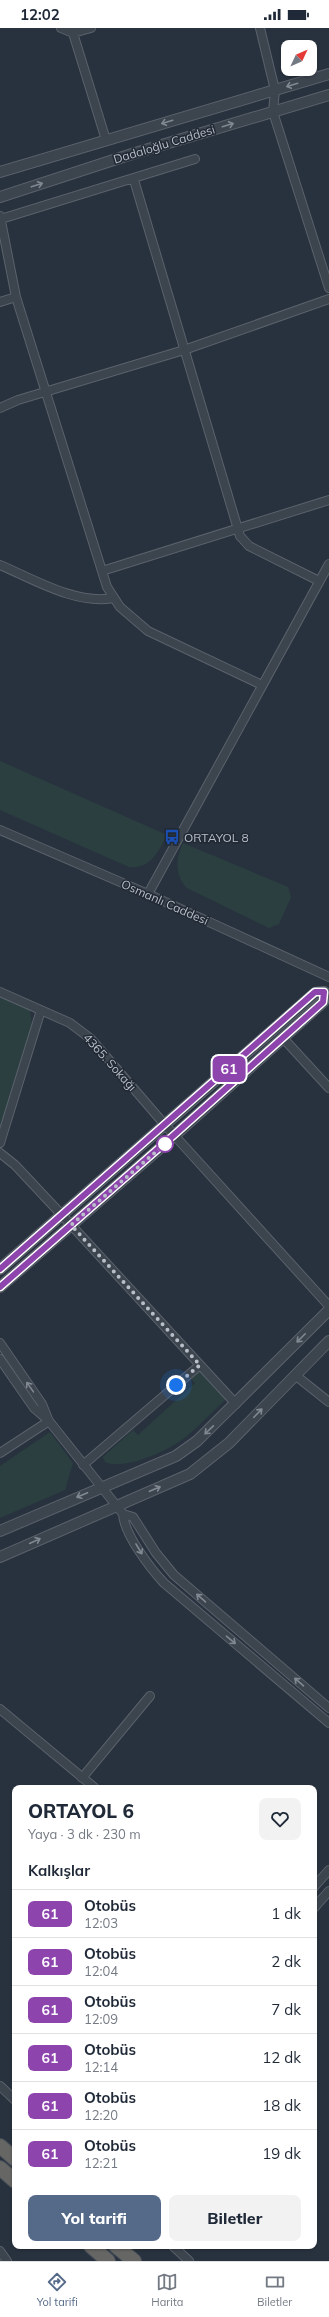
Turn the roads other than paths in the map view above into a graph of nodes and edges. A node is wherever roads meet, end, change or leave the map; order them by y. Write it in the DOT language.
graph roads {
  1 [pos="61,28"];
  2 [pos="91,28"];
  3 [pos="260,28"];
  4 [pos="74,31"];
  5 [pos="329,74"];
  6 [pos="274,90"];
  7 [pos="329,95"];
  8 [pos="273,112"];
  9 [pos="106,140"];
  10 [pos="195,159"];
  11 [pos="0,172"];
  12 [pos="134,180"];
  13 [pos="0,197"];
  14 [pos="0,218"];
  15 [pos="329,288"];
  16 [pos="16,297"];
  17 [pos="329,299"];
  18 [pos="0,302"];
  19 [pos="184,350"];
  20 [pos="46,392"];
  21 [pos="0,408"];
  22 [pos="329,500"];
  23 [pos="238,528"];
  24 [pos="329,564"];
  25 [pos="0,565"];
  26 [pos="102,571"];
  27 [pos="320,581"];
  28 [pos="113,598"];
  29 [pos="262,685"];
  30 [pos="0,830"];
  31 [pos="148,894"];
  32 [pos="329,977"];
  33 [pos="327,989"];
  34 [pos="0,992"];
  35 [pos="41,1010"];
  36 [pos="283,1038"];
  37 [pos="329,1088"];
  38 [pos="165,1125"];
  39 [pos="174,1135"];
  40 [pos="0,1143"];
  41 [pos="0,1153"];
  42 [pos="61,1214"];
  43 [pos="71,1225"];
  44 [pos="0,1269"];
  45 [pos="0,1287"];
  46 [pos="329,1306"];
  47 [pos="329,1310"];
  48 [pos="329,1341"];
  49 [pos="0,1343"];
  50 [pos="0,1359"];
  51 [pos="200,1365"];
  52 [pos="295,1375"];
  53 [pos="329,1402"];
  54 [pos="236,1404"];
  55 [pos="49,1421"];
  56 [pos="0,1453"];
  57 [pos="83,1465"];
  58 [pos="102,1487"];
  59 [pos="116,1506"];
  60 [pos="123,1514"];
  61 [pos="0,1531"];
  62 [pos="0,1557"];
  63 [pos="150,1696"];
  64 [pos="329,1708"];
  65 [pos="0,1709"];
  66 [pos="329,1723"];
  67 [pos="82,1778"];
  68 [pos="91,1785"];
  69 [pos="329,1870"];
  70 [pos="317,1884"];
  71 [pos="329,1891"];
  72 [pos="317,1905"];
  73 [pos="0,2086"];
  74 [pos="12,2097"];
  75 [pos="0,2146"];
  76 [pos="12,2156"];
  77 [pos="0,2168"];
  78 [pos="12,2178"];
  79 [pos="94,2249"];
  80 [pos="120,2249"];
  81 [pos="176,2249"];
  82 [pos="0,2251"];
  83 [pos="7,2261"];
  84 [pos="108,2261"];
  85 [pos="134,2261"];
  86 [pos="189,2261"];
  1 -- 4 [label="street"];
  2 -- 4 [label="street"];
  3 -- 6 [label="street"];
  4 -- 9 [label="street"];
  5 -- 6 [label="street, Dadaloğlu Caddesi, one-way"];
  6 -- 8 [label="street"];
  6 -- 9 [label="street, Dadaloğlu Caddesi, one-way"];
  7 -- 8 [label="street, Dadaloğlu Caddesi"];
  13 -- 8 [label="street, Dadaloğlu Caddesi, one-way"];
  8 -- 15 [label="street"];
  9 -- 11 [label="street, Dadaloğlu Caddesi"];
  10 -- 12 [label="street"];
  12 -- 14 [label="street"];
  12 -- 19 [label="street"];
  14 -- 16 [label="street"];
  16 -- 18 [label="street"];
  16 -- 20 [label="street"];
  17 -- 19 [label="street"];
  19 -- 20 [label="street"];
  19 -- 23 [label="street"];
  20 -- 21 [label="street"];
  20 -- 26 [label="street"];
  22 -- 23 [label="street"];
  23 -- 26 [label="street"];
  23 -- 27 [label="street"];
  24 -- 27 [label="street"];
  25 -- 28 [label="street"];
  26 -- 28 [label="street"];
  27 -- 29 [label="street"];
  28 -- 29 [label="street"];
  29 -- 31 [label="street"];
  30 -- 31 [label="street, Osmanlı Caddesi"];
  31 -- 32 [label="street, Osmanlı Caddesi"];
  33 -- 36 [label="street"];
  33 -- 38 [label="street"];
  34 -- 35 [label="street, 4365. Sokağı"];
  35 -- 38 [label="street, 4365. Sokağı"];
  35 -- 40 [label="street"];
  36 -- 37 [label="street"];
  36 -- 39 [label="street"];
  38 -- 39 [label="street, 4365. Sokağı"];
  38 -- 42 [label="street"];
  39 -- 43 [label="street"];
  39 -- 46 [label="street, 4365. Sokağı"];
  41 -- 42 [label="street"];
  42 -- 43 [label="street"];
  42 -- 44 [label="street"];
  43 -- 45 [label="street"];
  43 -- 51 [label="street"];
  47 -- 54 [label="street, one-way"];
  48 -- 52 [label="street"];
  55 -- 49 [label="street, one-way"];
  50 -- 55 [label="street"];
  51 -- 54 [label="street"];
  51 -- 57 [label="street"];
  52 -- 53 [label="street"];
  59 -- 52 [label="street, one-way"];
  54 -- 58 [label="street, one-way"];
  55 -- 56 [label="street"];
  55 -- 57 [label="street"];
  57 -- 58 [label="street"];
  58 -- 59 [label="street"];
  58 -- 61 [label="street, one-way"];
  59 -- 60 [label="street"];
  62 -- 59 [label="street, one-way"];
  64 -- 60 [label="street, one-way"];
  60 -- 66 [label="street, one-way"];
  63 -- 67 [label="street"];
  65 -- 67 [label="street"];
  67 -- 68 [label="street"];
  69 -- 70 [label="street"];
  71 -- 72 [label="street"];
  73 -- 74 [label="street"];
  75 -- 76 [label="highway"];
  77 -- 78 [label="highway"];
  79 -- 84 [label="highway"];
  80 -- 85 [label="highway"];
  81 -- 86 [label="street"];
  82 -- 83 [label="street"];
}
